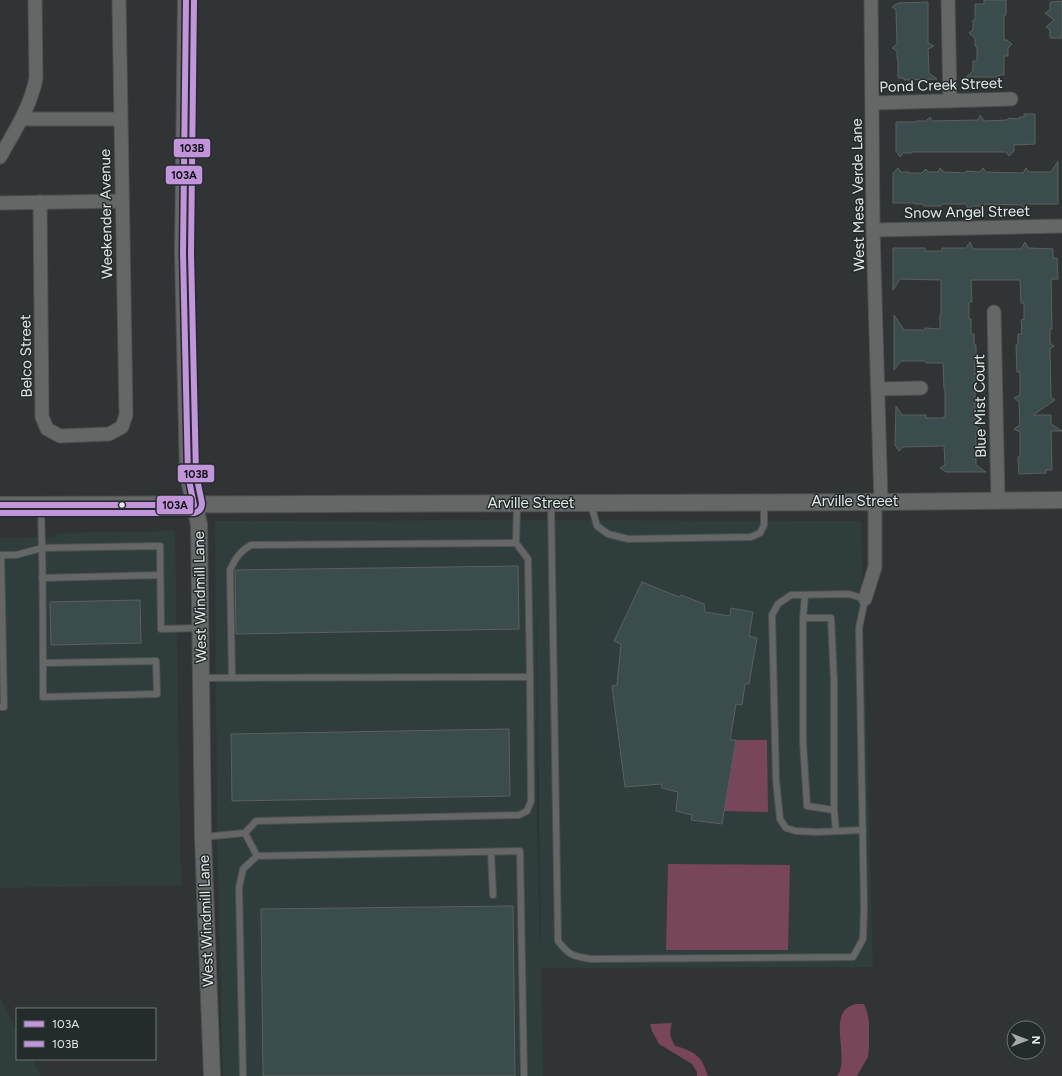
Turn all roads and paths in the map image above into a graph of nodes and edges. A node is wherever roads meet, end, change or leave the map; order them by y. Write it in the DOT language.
graph roads {
  1 [pos="35,0"];
  2 [pos="118,0"];
  3 [pos="186,0"];
  4 [pos="871,0"];
  5 [pos="948,0"];
  6 [pos="1011,99"];
  7 [pos="950,101"];
  8 [pos="873,103"];
  9 [pos="21,119"];
  10 [pos="120,119"];
  11 [pos="0,157"];
  12 [pos="122,201"];
  13 [pos="40,202"];
  14 [pos="0,204"];
  15 [pos="1062,226"];
  16 [pos="873,230"];
  17 [pos="994,312"];
  18 [pos="921,388"];
  19 [pos="878,389"];
  20 [pos="122,427"];
  21 [pos="998,500"];
  22 [pos="1062,500"];
  23 [pos="764,502"];
  24 [pos="878,502"];
  25 [pos="517,503"];
  26 [pos="551,503"];
  27 [pos="591,503"];
  28 [pos="0,505"];
  29 [pos="42,505"];
  30 [pos="194,505"];
  31 [pos="516,543"];
  32 [pos="42,548"];
  33 [pos="0,555"];
  34 [pos="160,575"];
  35 [pos="42,578"];
  36 [pos="1,588"];
  37 [pos="805,595"];
  38 [pos="865,599"];
  39 [pos="803,618"];
  40 [pos="200,628"];
  41 [pos="43,663"];
  42 [pos="530,677"];
  43 [pos="201,678"];
  44 [pos="232,678"];
  45 [pos="0,707"];
  46 [pos="834,810"];
  47 [pos="863,830"];
  48 [pos="836,831"];
  49 [pos="246,833"];
  50 [pos="203,837"];
  51 [pos="491,852"];
  52 [pos="257,856"];
  53 [pos="492,895"];
  54 [pos="212,1076"];
  55 [pos="243,1076"];
  56 [pos="524,1076"];
  1 -- 9 [label="street"];
  2 -- 10 [label="street, Weekender Avenue"];
  3 -- 30 [label="street, West Windmill Lane"];
  4 -- 8 [label="street, West Mesa Verde Lane"];
  5 -- 7 [label="street"];
  6 -- 7 [label="street, Pond Creek Street"];
  7 -- 8 [label="street, Pond Creek Street"];
  8 -- 16 [label="street, West Mesa Verde Lane"];
  9 -- 10 [label="street"];
  9 -- 11 [label="street"];
  10 -- 12 [label="street, Weekender Avenue"];
  12 -- 13 [label="street"];
  12 -- 20 [label="street, Weekender Avenue"];
  13 -- 14 [label="street"];
  13 -- 20 [label="street, Belco Street"];
  15 -- 16 [label="street, Snow Angel Street"];
  16 -- 19 [label="street, West Mesa Verde Lane"];
  17 -- 21 [label="street, Blue Mist Court"];
  18 -- 19 [label="street"];
  19 -- 24 [label="street, West Mesa Verde Lane"];
  21 -- 22 [label="street, Arville Street"];
  21 -- 24 [label="street, Arville Street"];
  23 -- 24 [label="street, Arville Street"];
  23 -- 27 [label="street, Arville Street"];
  23 -- 27 [label="lane"];
  24 -- 38 [label="street, West Mesa Verde Lane"];
  25 -- 26 [label="street, Arville Street"];
  25 -- 30 [label="street, Arville Street"];
  25 -- 31 [label="lane"];
  26 -- 27 [label="street, Arville Street"];
  26 -- 47 [label="lane"];
  28 -- 29 [label="street, Arville Street"];
  29 -- 30 [label="street, Arville Street"];
  29 -- 32 [label="lane"];
  30 -- 40 [label="street, West Windmill Lane"];
  31 -- 42 [label="lane"];
  31 -- 44 [label="lane"];
  32 -- 33 [label="lane"];
  32 -- 34 [label="lane"];
  32 -- 35 [label="lane"];
  33 -- 36 [label="lane"];
  34 -- 35 [label="lane"];
  34 -- 40 [label="lane"];
  35 -- 41 [label="lane"];
  36 -- 45 [label="lane"];
  37 -- 38 [label="lane"];
  37 -- 39 [label="lane"];
  37 -- 48 [label="lane"];
  38 -- 47 [label="lane"];
  39 -- 46 [label="lane"];
  39 -- 46 [label="lane"];
  40 -- 43 [label="street, West Windmill Lane"];
  41 -- 41 [label="lane"];
  42 -- 44 [label="lane"];
  42 -- 49 [label="lane"];
  43 -- 44 [label="lane"];
  43 -- 50 [label="street, West Windmill Lane"];
  46 -- 48 [label="lane"];
  47 -- 48 [label="lane"];
  49 -- 50 [label="lane"];
  49 -- 52 [label="lane"];
  50 -- 54 [label="street, West Windmill Lane"];
  51 -- 52 [label="lane"];
  51 -- 53 [label="lane"];
  51 -- 56 [label="lane"];
  52 -- 55 [label="lane"];
}
